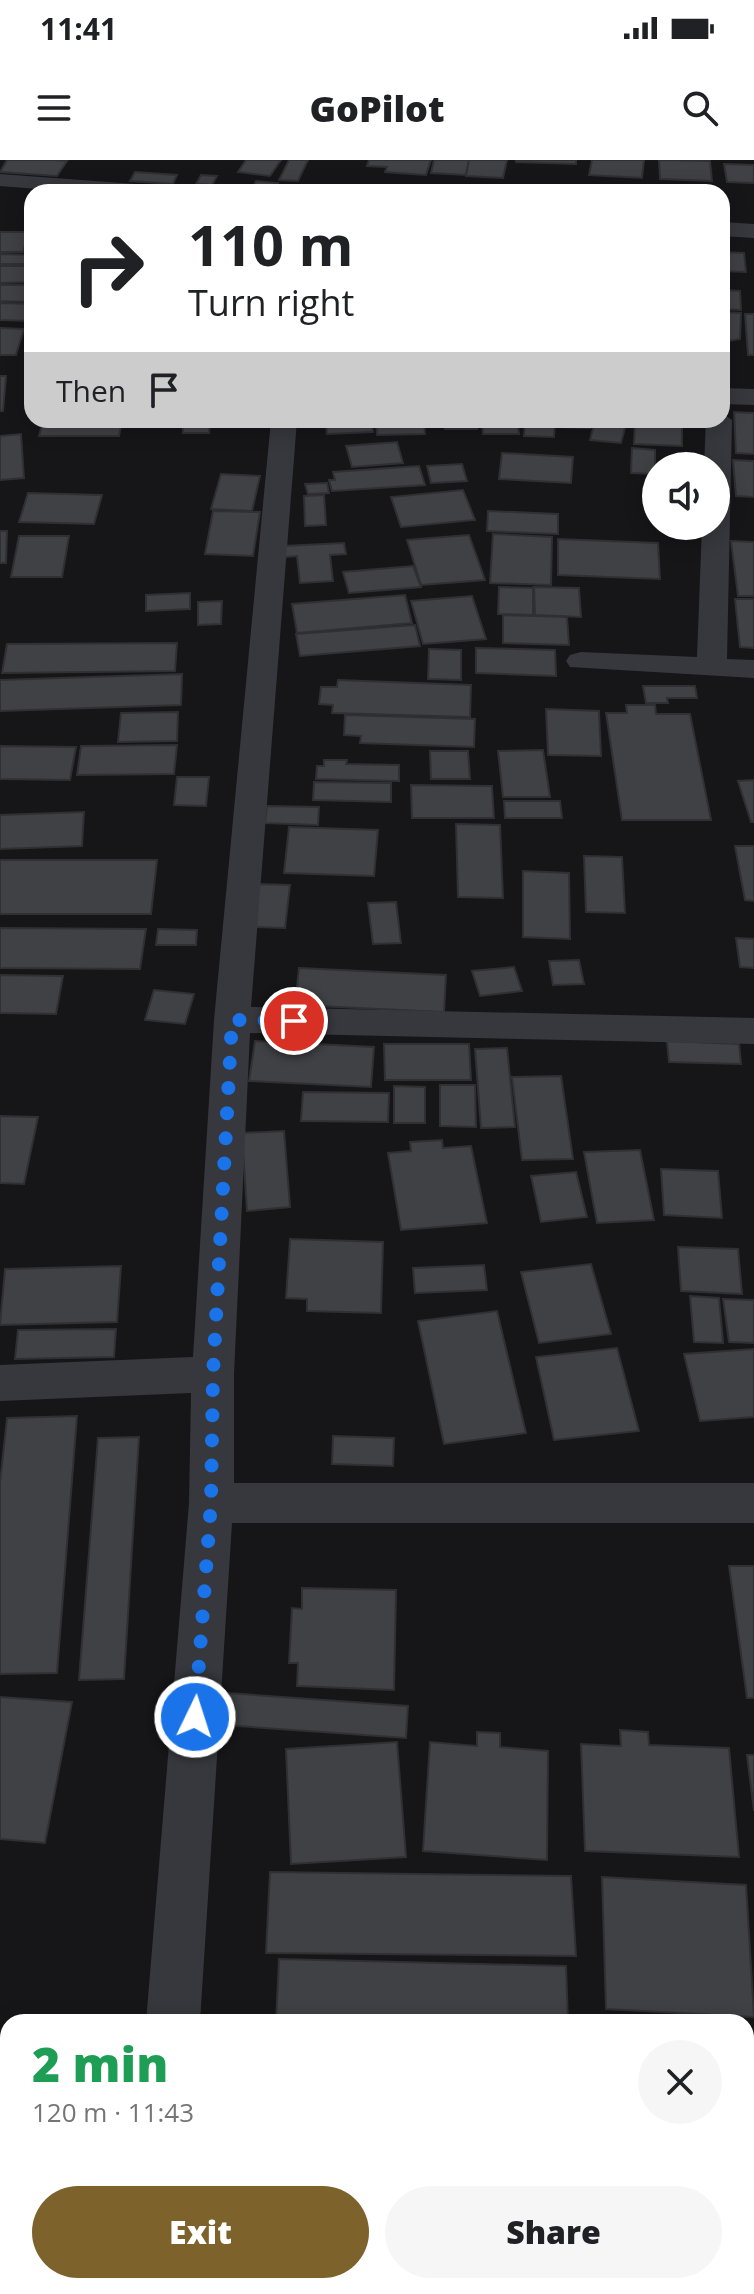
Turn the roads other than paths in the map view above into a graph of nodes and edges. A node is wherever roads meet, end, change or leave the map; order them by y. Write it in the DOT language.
graph roads {
  1 [pos="0,180"];
  2 [pos="54,184"];
  3 [pos="730,230"];
  4 [pos="754,231"];
  5 [pos="730,396"];
  6 [pos="754,397"];
  7 [pos="283,428"];
  8 [pos="719,428"];
  9 [pos="581,661"];
  10 [pos="712,667"];
  11 [pos="754,669"];
  12 [pos="232,1020"];
  13 [pos="754,1031"];
  14 [pos="213,1374"];
  15 [pos="0,1383"];
  16 [pos="211,1503"];
  17 [pos="754,1503"];
  18 [pos="174,2014"];
  1 -- 2 [label="street"];
  3 -- 4 [label="street"];
  5 -- 6 [label="street"];
  7 -- 12 [label="street"];
  8 -- 10 [label="street"];
  9 -- 10 [label="street"];
  10 -- 11 [label="street"];
  12 -- 13 [label="street"];
  12 -- 14 [label="street"];
  14 -- 15 [label="street"];
  14 -- 16 [label="street"];
  16 -- 17 [label="street"];
  16 -- 18 [label="street"];
}
